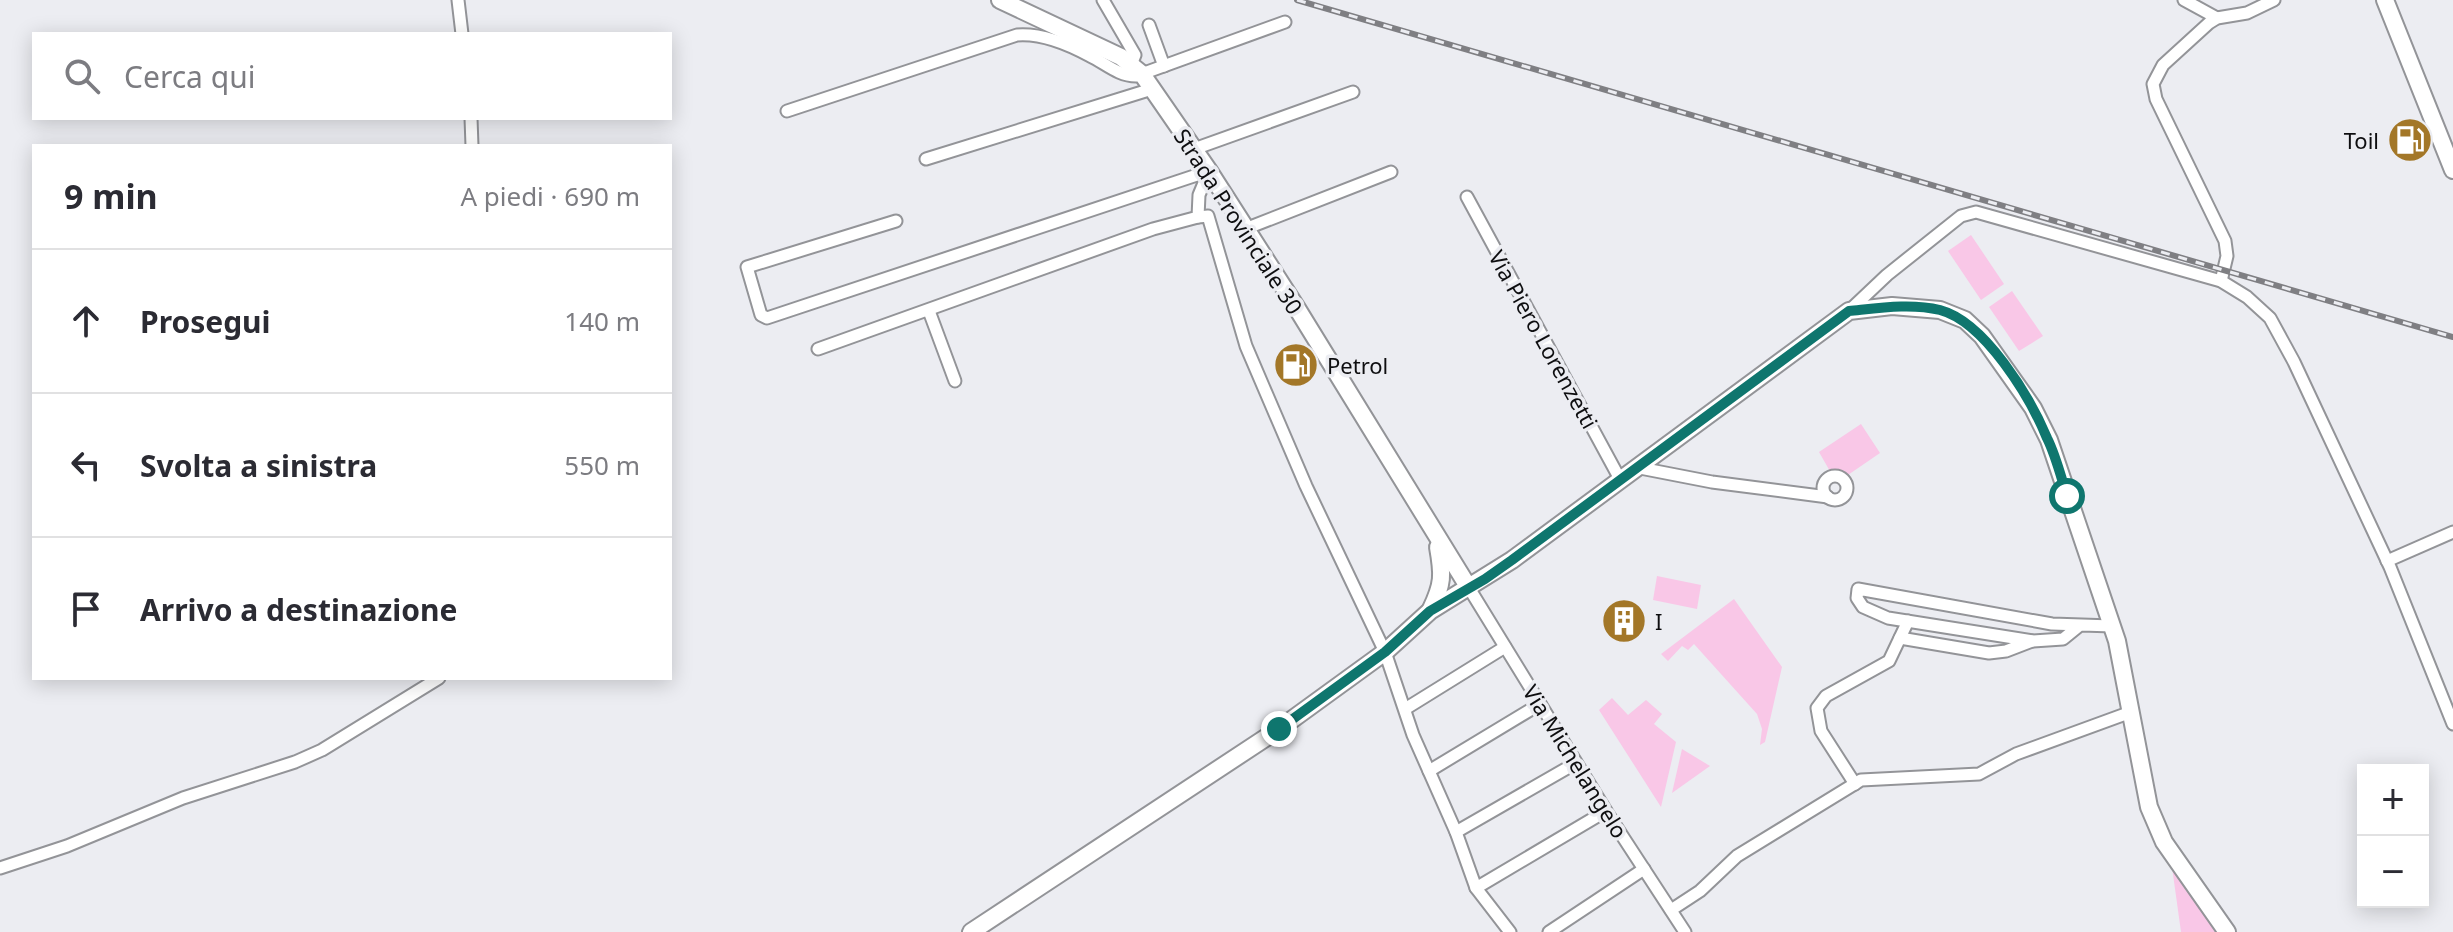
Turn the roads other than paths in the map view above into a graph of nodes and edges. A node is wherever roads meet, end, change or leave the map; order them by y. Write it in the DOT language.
graph roads {
  1 [pos="458,0"];
  2 [pos="1000,0"];
  3 [pos="1103,0"];
  4 [pos="2184,0"];
  5 [pos="2274,0"];
  6 [pos="2385,0"];
  7 [pos="2217,18"];
  8 [pos="1285,22"];
  9 [pos="1149,25"];
  10 [pos="462,32"];
  11 [pos="1164,66"];
  12 [pos="1136,70"];
  13 [pos="1152,89"];
  14 [pos="1353,92"];
  15 [pos="787,111"];
  16 [pos="471,120"];
  17 [pos="472,144"];
  18 [pos="1194,149"];
  19 [pos="926,159"];
  20 [pos="2453,170"];
  21 [pos="1209,171"];
  22 [pos="1391,172"];
  23 [pos="1467,197"];
  24 [pos="1198,217"];
  25 [pos="896,221"];
  26 [pos="1245,229"];
  27 [pos="2221,281"];
  28 [pos="929,311"];
  29 [pos="1849,311"];
  30 [pos="818,349"];
  31 [pos="955,381"];
  32 [pos="1640,468"];
  33 [pos="1621,481"];
  34 [pos="1828,497"];
  35 [pos="2453,532"];
  36 [pos="1437,538"];
  37 [pos="2387,561"];
  38 [pos="1469,588"];
  39 [pos="1430,611"];
  40 [pos="1908,621"];
  41 [pos="2079,626"];
  42 [pos="2112,626"];
  43 [pos="1900,638"];
  44 [pos="2033,641"];
  45 [pos="1505,647"];
  46 [pos="1385,652"];
  47 [pos="436,680"];
  48 [pos="1540,704"];
  49 [pos="1405,709"];
  50 [pos="2131,712"];
  51 [pos="2453,724"];
  52 [pos="1576,763"];
  53 [pos="1429,771"];
  54 [pos="1855,784"];
  55 [pos="1606,811"];
  56 [pos="1456,832"];
  57 [pos="0,868"];
  58 [pos="1644,869"];
  59 [pos="1476,888"];
  60 [pos="1671,910"];
  61 [pos="1504,930"];
  62 [pos="2226,931"];
  63 [pos="971,932"];
  64 [pos="1549,932"];
  65 [pos="1685,932"];
  1 -- 10 [label="street"];
  2 -- 12 [label="street, Strada Provinciale 30"];
  3 -- 12 [label="street"];
  4 -- 7 [label="street"];
  5 -- 7 [label="street"];
  6 -- 20 [label="street"];
  7 -- 27 [label="street"];
  8 -- 11 [label="street"];
  9 -- 11 [label="street"];
  11 -- 12 [label="street"];
  12 -- 13 [label="street, Strada Provinciale 30"];
  12 -- 15 [label="street"];
  13 -- 18 [label="street, Strada Provinciale 30"];
  13 -- 19 [label="street"];
  14 -- 18 [label="street"];
  16 -- 17 [label="street"];
  18 -- 21 [label="street, Strada Provinciale 30"];
  21 -- 24 [label="street"];
  21 -- 25 [label="street"];
  21 -- 26 [label="street, Strada Provinciale 30"];
  22 -- 26 [label="street"];
  23 -- 33 [label="street, Via Piero Lorenzetti"];
  24 -- 28 [label="street"];
  24 -- 46 [label="street"];
  26 -- 36 [label="street, Strada Provinciale 30"];
  27 -- 29 [label="street"];
  27 -- 37 [label="street"];
  28 -- 30 [label="street"];
  28 -- 31 [label="street"];
  29 -- 32 [label="street"];
  29 -- 42 [label="street"];
  32 -- 33 [label="street"];
  32 -- 34 [label="street"];
  33 -- 38 [label="street"];
  35 -- 37 [label="street"];
  36 -- 38 [label="street, Strada Provinciale 30"];
  36 -- 39 [label="street"];
  37 -- 51 [label="street"];
  38 -- 39 [label="street"];
  38 -- 45 [label="street, Via Michelangelo"];
  39 -- 46 [label="street"];
  40 -- 41 [label="street"];
  40 -- 43 [label="street"];
  40 -- 44 [label="street"];
  41 -- 42 [label="street"];
  41 -- 44 [label="street"];
  42 -- 50 [label="street"];
  43 -- 44 [label="street"];
  43 -- 54 [label="street"];
  45 -- 48 [label="street, Via Michelangelo"];
  45 -- 49 [label="street"];
  46 -- 49 [label="street"];
  46 -- 63 [label="street"];
  47 -- 57 [label="street"];
  48 -- 52 [label="street, Via Michelangelo"];
  48 -- 53 [label="street"];
  49 -- 53 [label="street"];
  50 -- 54 [label="street"];
  50 -- 62 [label="street"];
  52 -- 55 [label="street, Via Michelangelo"];
  52 -- 56 [label="street"];
  53 -- 56 [label="street"];
  54 -- 60 [label="street"];
  55 -- 58 [label="street, Via Michelangelo"];
  55 -- 59 [label="street"];
  56 -- 59 [label="street"];
  58 -- 60 [label="street, Via Michelangelo"];
  58 -- 64 [label="street"];
  59 -- 61 [label="street"];
  60 -- 65 [label="street, Via Michelangelo"];
}
